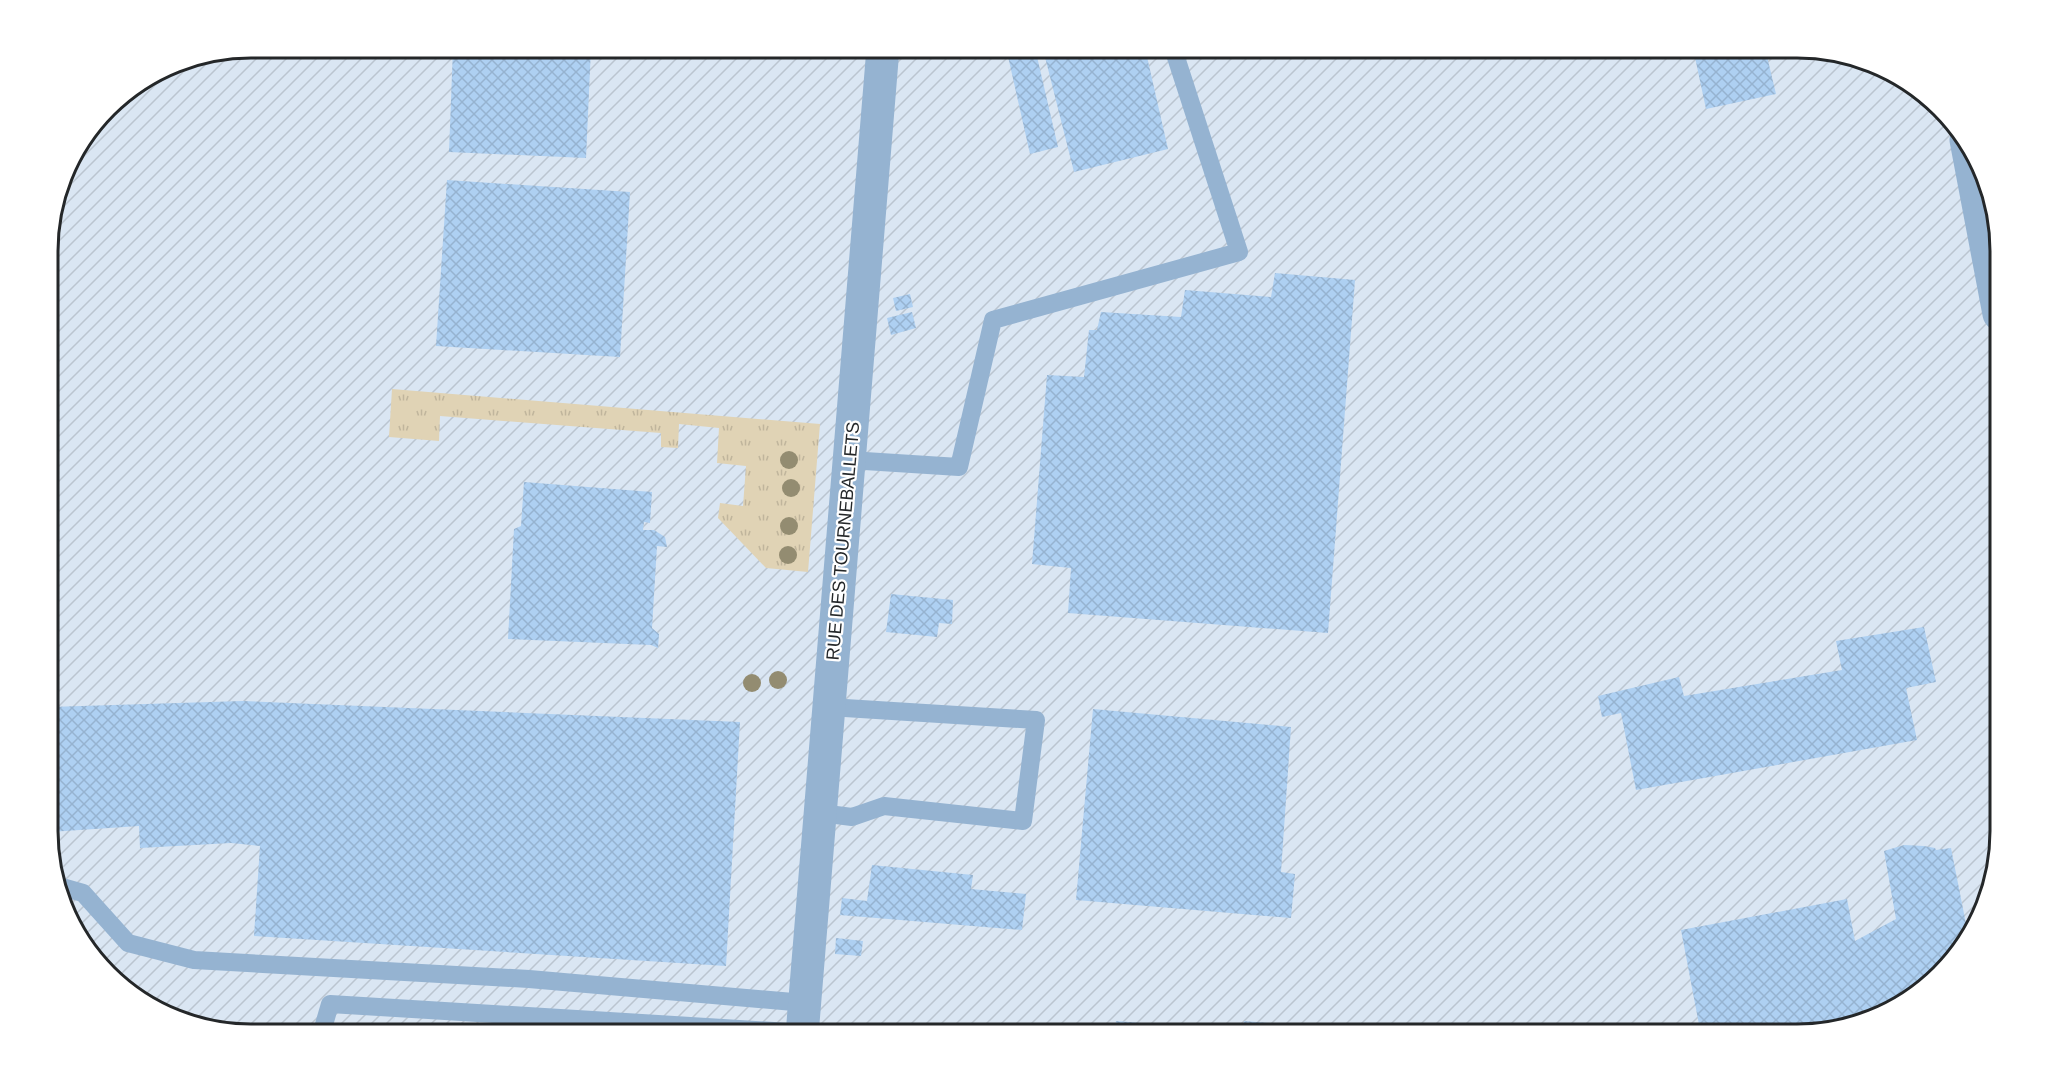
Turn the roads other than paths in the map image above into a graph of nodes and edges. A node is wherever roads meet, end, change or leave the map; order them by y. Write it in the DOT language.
graph roads {
  1 [pos="1176,58"];
  2 [pos="884,59"];
  3 [pos="1972,172"];
  4 [pos="1990,267"];
  5 [pos="849,460"];
  6 [pos="829,707"];
  7 [pos="820,813"];
  8 [pos="68,889"];
  9 [pos="803,1023"];
  10 [pos="324,1024"];
  11 [pos="626,1024"];
  1 -- 5 [label="lane"];
  2 -- 5 [label="street, RUE DES TOURNEBALLETS"];
  3 -- 4 [label="street"];
  5 -- 6 [label="street, RUE DES TOURNEBALLETS"];
  6 -- 7 [label="street, RUE DES TOURNEBALLETS"];
  6 -- 7 [label="lane"];
  7 -- 9 [label="street, RUE DES TOURNEBALLETS"];
  8 -- 9 [label="lane"];
  10 -- 11 [label="lane"];
}
